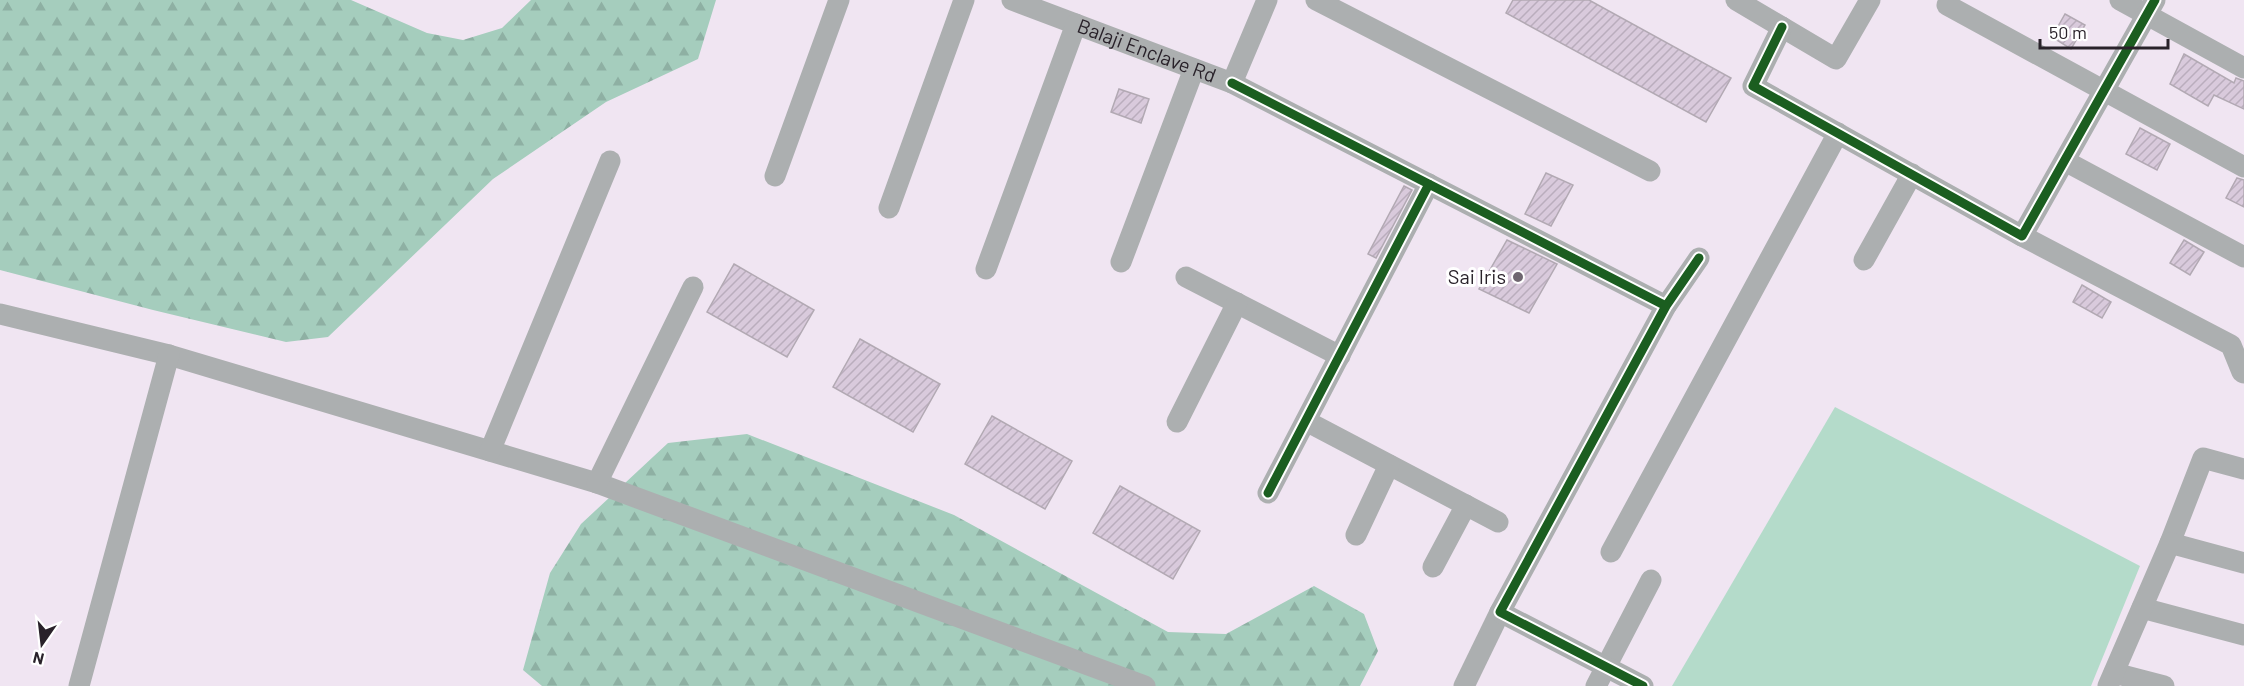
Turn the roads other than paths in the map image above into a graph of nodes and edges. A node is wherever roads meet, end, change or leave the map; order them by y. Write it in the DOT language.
graph roads {
  1 [pos="839,0"];
  2 [pos="964,0"];
  3 [pos="1012,0"];
  4 [pos="1267,0"];
  5 [pos="1316,0"];
  6 [pos="1736,0"];
  7 [pos="1870,0"];
  8 [pos="2120,0"];
  9 [pos="1947,5"];
  10 [pos="2150,8"];
  11 [pos="1076,24"];
  12 [pos="1782,27"];
  13 [pos="2244,68"];
  14 [pos="1194,69"];
  15 [pos="1232,83"];
  16 [pos="2104,90"];
  17 [pos="1838,134"];
  18 [pos="610,161"];
  19 [pos="2065,161"];
  20 [pos="2244,167"];
  21 [pos="1650,171"];
  22 [pos="1912,174"];
  23 [pos="775,177"];
  24 [pos="1429,184"];
  25 [pos="889,208"];
  26 [pos="2022,236"];
  27 [pos="2244,257"];
  28 [pos="1699,258"];
  29 [pos="1864,260"];
  30 [pos="1122,262"];
  31 [pos="986,269"];
  32 [pos="1186,277"];
  33 [pos="693,286"];
  34 [pos="1237,303"];
  35 [pos="1666,306"];
  36 [pos="0,314"];
  37 [pos="169,355"];
  38 [pos="1340,356"];
  39 [pos="2244,373"];
  40 [pos="1306,421"];
  41 [pos="1177,422"];
  42 [pos="490,452"];
  43 [pos="1389,465"];
  44 [pos="2244,469"];
  45 [pos="597,483"];
  46 [pos="1268,493"];
  47 [pos="1466,505"];
  48 [pos="1498,522"];
  49 [pos="1356,535"];
  50 [pos="2170,543"];
  51 [pos="1611,552"];
  52 [pos="2244,562"];
  53 [pos="1433,567"];
  54 [pos="1651,580"];
  55 [pos="2142,608"];
  56 [pos="1500,612"];
  57 [pos="2244,635"];
  58 [pos="1601,677"];
  59 [pos="2111,680"];
  60 [pos="79,686"];
  61 [pos="1144,686"];
  62 [pos="1464,686"];
  63 [pos="1643,686"];
  64 [pos="2164,686"];
  1 -- 23 [label="street"];
  2 -- 25 [label="street"];
  3 -- 11 [label="street, Balaji Enclave Rd"];
  4 -- 15 [label="street, Balaji Enclave Rd"];
  5 -- 21 [label="street"];
  6 -- 12 [label="street"];
  7 -- 12 [label="street"];
  8 -- 10 [label="street"];
  9 -- 16 [label="street"];
  10 -- 13 [label="street"];
  10 -- 16 [label="street"];
  11 -- 14 [label="street, Balaji Enclave Rd"];
  11 -- 31 [label="street"];
  12 -- 17 [label="street"];
  14 -- 15 [label="street, Balaji Enclave Rd"];
  14 -- 30 [label="street"];
  15 -- 24 [label="street"];
  16 -- 19 [label="street"];
  16 -- 20 [label="street"];
  17 -- 22 [label="street"];
  17 -- 51 [label="street"];
  18 -- 42 [label="street"];
  19 -- 26 [label="street"];
  19 -- 27 [label="street"];
  22 -- 26 [label="street"];
  22 -- 29 [label="street"];
  24 -- 35 [label="street"];
  24 -- 38 [label="street"];
  26 -- 39 [label="street"];
  28 -- 35 [label="street"];
  32 -- 34 [label="street"];
  33 -- 45 [label="street"];
  34 -- 38 [label="street"];
  34 -- 41 [label="street"];
  35 -- 56 [label="street"];
  36 -- 37 [label="street"];
  37 -- 42 [label="street"];
  37 -- 60 [label="street"];
  38 -- 40 [label="street"];
  40 -- 43 [label="street"];
  40 -- 46 [label="street"];
  42 -- 45 [label="street"];
  43 -- 47 [label="street"];
  43 -- 49 [label="street"];
  44 -- 50 [label="street"];
  45 -- 61 [label="street"];
  47 -- 48 [label="street"];
  47 -- 53 [label="street"];
  50 -- 52 [label="street"];
  50 -- 55 [label="street"];
  54 -- 58 [label="street"];
  55 -- 57 [label="street"];
  55 -- 59 [label="street"];
  56 -- 58 [label="street"];
  56 -- 62 [label="street"];
  58 -- 63 [label="street"];
  59 -- 64 [label="street"];
}
